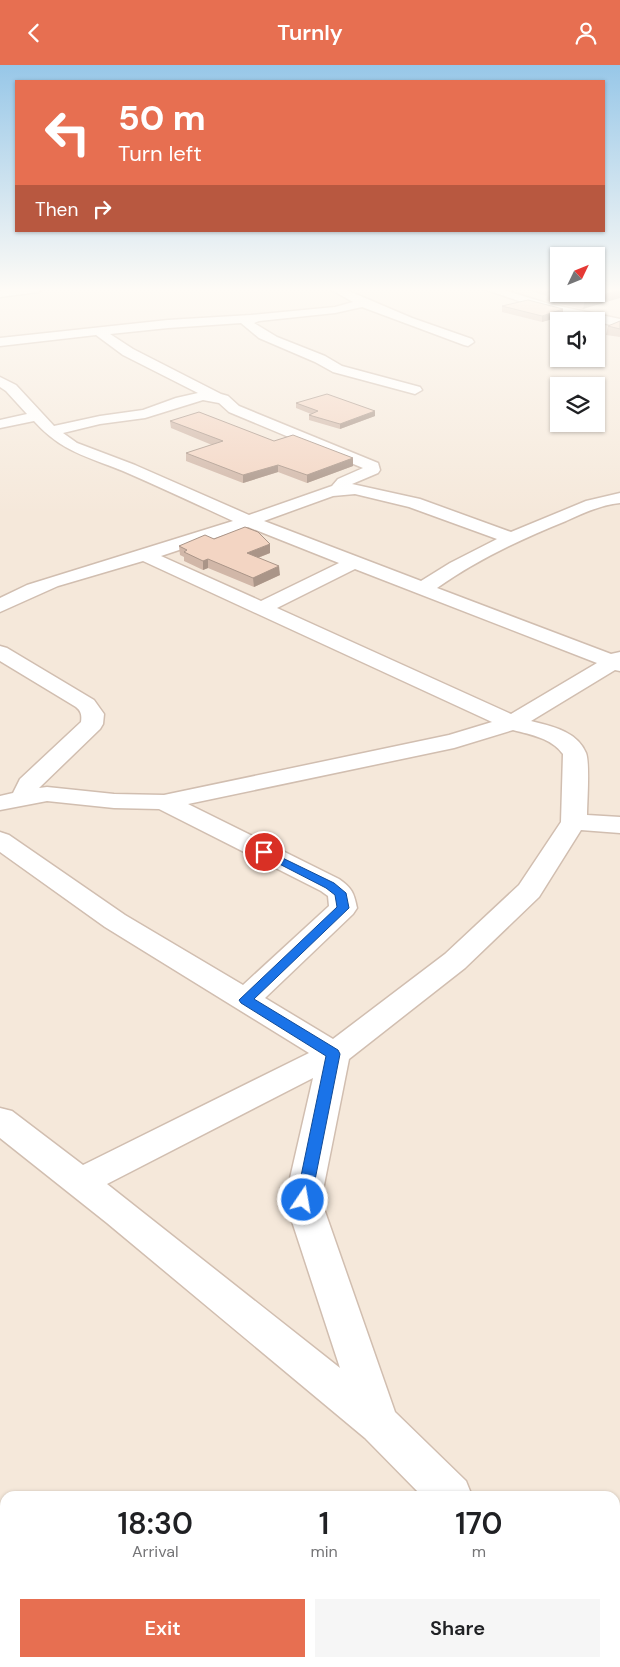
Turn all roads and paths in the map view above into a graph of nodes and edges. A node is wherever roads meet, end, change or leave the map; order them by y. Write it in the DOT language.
graph roads {
  1 [pos="151,364"];
  2 [pos="330,364"];
  3 [pos="0,381"];
  4 [pos="415,390"];
  5 [pos="215,396"];
  6 [pos="36,417"];
  7 [pos="0,424"];
  8 [pos="51,431"];
  9 [pos="340,490"];
  10 [pos="620,498"];
  11 [pos="248,521"];
  12 [pos="512,538"];
  13 [pos="145,555"];
  14 [pos="352,563"];
  15 [pos="422,589"];
  16 [pos="0,606"];
  17 [pos="262,608"];
  18 [pos="0,652"];
  19 [pos="618,662"];
  20 [pos="512,723"];
  21 [pos="24,798"];
  22 [pos="164,802"];
  23 [pos="0,803"];
  24 [pos="574,821"];
  25 [pos="620,825"];
  26 [pos="0,840"];
  27 [pos="245,1000"];
  28 [pos="334,1054"];
  29 [pos="0,1120"];
  30 [pos="80,1182"];
  31 [pos="379,1424"];
  32 [pos="446,1491"];
  1 -- 5 [label="street"];
  2 -- 4 [label="street"];
  3 -- 6 [label="street"];
  5 -- 8 [label="street"];
  5 -- 9 [label="street"];
  6 -- 7 [label="street"];
  6 -- 8 [label="street"];
  8 -- 11 [label="street"];
  9 -- 11 [label="street"];
  9 -- 12 [label="street"];
  10 -- 12 [label="street"];
  11 -- 13 [label="street"];
  11 -- 14 [label="street"];
  12 -- 15 [label="street"];
  13 -- 16 [label="street"];
  13 -- 17 [label="street"];
  14 -- 15 [label="street"];
  14 -- 17 [label="street"];
  15 -- 19 [label="street"];
  17 -- 20 [label="street"];
  18 -- 21 [label="street"];
  19 -- 20 [label="street"];
  20 -- 22 [label="street"];
  20 -- 24 [label="street"];
  21 -- 22 [label="street"];
  21 -- 23 [label="street"];
  22 -- 27 [label="street"];
  24 -- 25 [label="street"];
  24 -- 28 [label="street"];
  26 -- 27 [label="street"];
  27 -- 28 [label="street"];
  28 -- 30 [label="street"];
  28 -- 31 [label="street"];
  29 -- 30 [label="street"];
  30 -- 31 [label="street"];
  31 -- 32 [label="street"];
}
